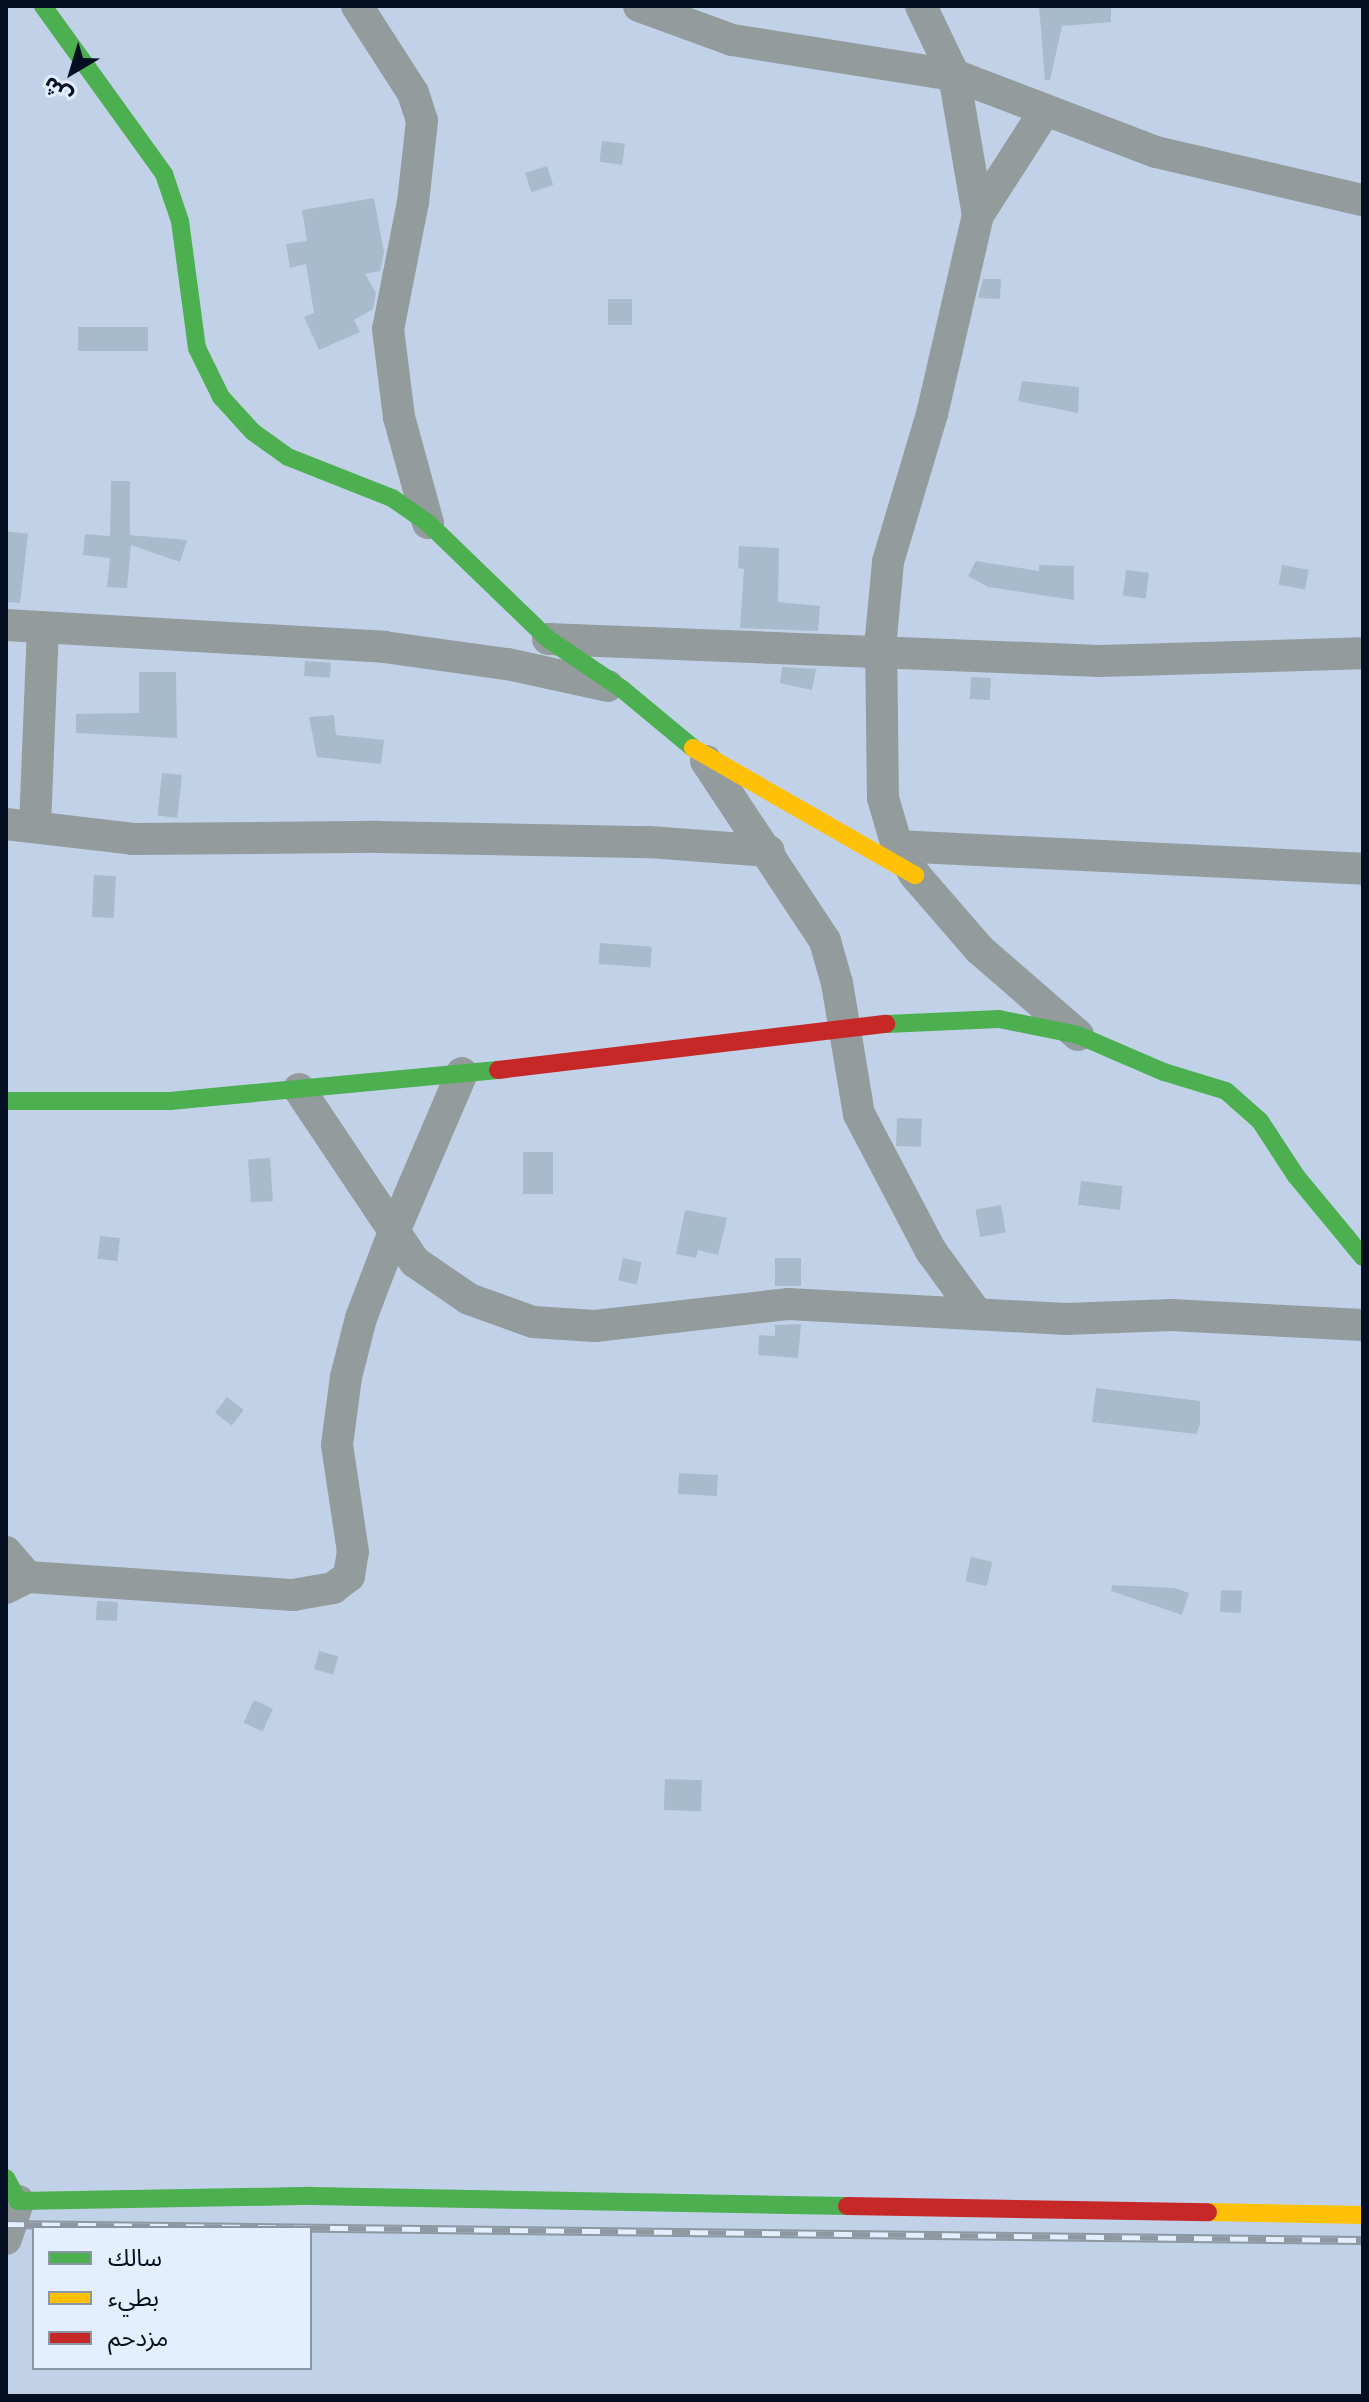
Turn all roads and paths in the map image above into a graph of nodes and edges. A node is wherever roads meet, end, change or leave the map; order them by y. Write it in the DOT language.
graph roads {
  1 [pos="43,6"];
  2 [pos="357,6"];
  3 [pos="639,6"];
  4 [pos="921,6"];
  5 [pos="954,75"];
  6 [pos="1044,112"];
  7 [pos="1363,200"];
  8 [pos="978,215"];
  9 [pos="428,523"];
  10 [pos="6,625"];
  11 [pos="43,629"];
  12 [pos="548,639"];
  13 [pos="881,651"];
  14 [pos="1363,653"];
  15 [pos="622,689"];
  16 [pos="702,755"];
  17 [pos="20,825"];
  18 [pos="897,846"];
  19 [pos="769,851"];
  20 [pos="1363,869"];
  21 [pos="915,875"];
  22 [pos="845,1028"];
  23 [pos="1078,1035"];
  24 [pos="462,1073"];
  25 [pos="299,1089"];
  26 [pos="6,1101"];
  27 [pos="393,1234"];
  28 [pos="1363,1257"];
  29 [pos="977,1314"];
  30 [pos="1363,1325"];
  31 [pos="6,1552"];
  32 [pos="17,1583"];
  33 [pos="12,2190"];
  34 [pos="1363,2215"];
  35 [pos="6,2239"];
  1 -- 9 [label="street"];
  2 -- 9 [label="street"];
  3 -- 5 [label="street"];
  4 -- 5 [label="street"];
  5 -- 6 [label="street"];
  5 -- 8 [label="street"];
  6 -- 7 [label="street"];
  6 -- 8 [label="street"];
  8 -- 13 [label="street"];
  9 -- 12 [label="street"];
  10 -- 11 [label="street"];
  11 -- 15 [label="street"];
  11 -- 17 [label="street"];
  12 -- 13 [label="street"];
  12 -- 15 [label="street"];
  13 -- 14 [label="street"];
  13 -- 18 [label="street"];
  15 -- 16 [label="street"];
  16 -- 19 [label="street"];
  16 -- 21 [label="street"];
  17 -- 19 [label="street"];
  18 -- 20 [label="street"];
  18 -- 21 [label="street"];
  19 -- 22 [label="street"];
  21 -- 23 [label="street"];
  22 -- 23 [label="street"];
  22 -- 24 [label="street"];
  22 -- 29 [label="street"];
  23 -- 28 [label="street"];
  24 -- 25 [label="street"];
  24 -- 27 [label="street"];
  25 -- 26 [label="street"];
  25 -- 27 [label="street"];
  27 -- 29 [label="street"];
  27 -- 32 [label="street"];
  29 -- 30 [label="street"];
  31 -- 32 [label="street"];
  33 -- 34 [label="street"];
  33 -- 35 [label="street"];
}
